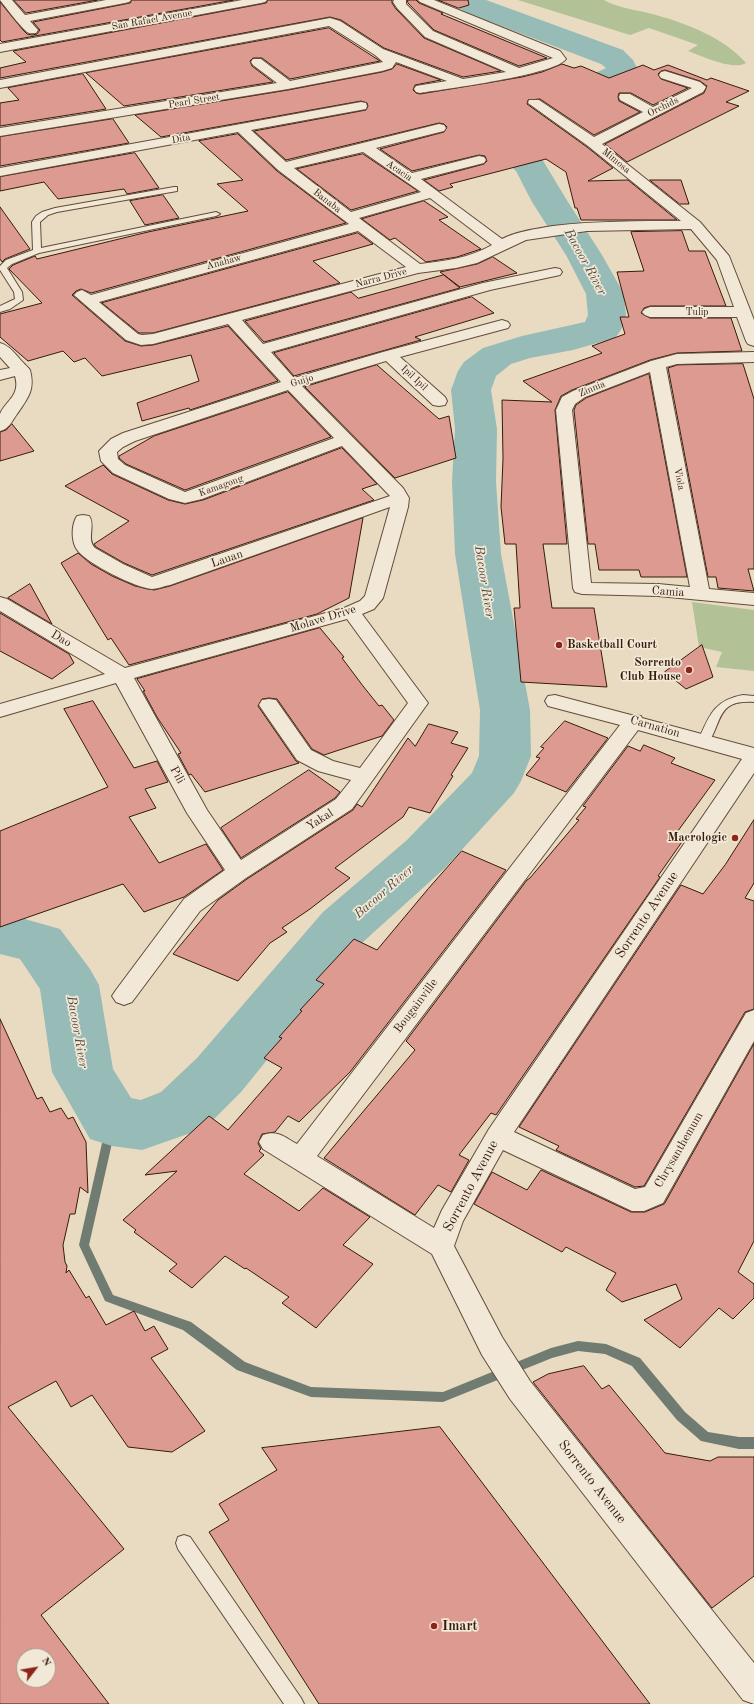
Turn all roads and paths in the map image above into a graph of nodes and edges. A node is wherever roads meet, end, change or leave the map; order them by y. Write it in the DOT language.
graph roads {
  1 [pos="6,0"];
  2 [pos="125,0"];
  3 [pos="261,0"];
  4 [pos="400,0"];
  5 [pos="424,0"];
  6 [pos="21,19"];
  7 [pos="42,40"];
  8 [pos="0,48"];
  9 [pos="379,52"];
  10 [pos="257,62"];
  11 [pos="520,73"];
  12 [pos="665,75"];
  13 [pos="461,82"];
  14 [pos="0,84"];
  15 [pos="288,85"];
  16 [pos="420,89"];
  17 [pos="625,97"];
  18 [pos="534,103"];
  19 [pos="361,106"];
  20 [pos="652,112"];
  21 [pos="240,128"];
  22 [pos="439,128"];
  23 [pos="0,132"];
  24 [pos="592,143"];
  25 [pos="365,147"];
  26 [pos="479,160"];
  27 [pos="283,167"];
  28 [pos="0,172"];
  29 [pos="410,178"];
  30 [pos="174,189"];
  31 [pos="432,193"];
  32 [pos="216,214"];
  33 [pos="347,216"];
  34 [pos="695,224"];
  35 [pos="360,226"];
  36 [pos="500,245"];
  37 [pos="37,251"];
  38 [pos="417,269"];
  39 [pos="555,272"];
  40 [pos="85,297"];
  41 [pos="0,308"];
  42 [pos="746,308"];
  43 [pos="650,312"];
  44 [pos="231,318"];
  45 [pos="502,325"];
  46 [pos="754,341"];
  47 [pos="0,348"];
  48 [pos="260,350"];
  49 [pos="389,355"];
  50 [pos="754,357"];
  51 [pos="657,364"];
  52 [pos="22,370"];
  53 [pos="0,375"];
  54 [pos="291,384"];
  55 [pos="439,401"];
  56 [pos="0,426"];
  57 [pos="346,439"];
  58 [pos="108,451"];
  59 [pos="400,498"];
  60 [pos="83,520"];
  61 [pos="582,588"];
  62 [pos="701,594"];
  63 [pos="754,599"];
  64 [pos="0,603"];
  65 [pos="351,612"];
  66 [pos="122,676"];
  67 [pos="754,700"];
  68 [pos="555,701"];
  69 [pos="269,705"];
  70 [pos="0,711"];
  71 [pos="634,721"];
  72 [pos="704,741"];
  73 [pos="754,756"];
  74 [pos="365,776"];
  75 [pos="238,872"];
  76 [pos="124,996"];
  77 [pos="754,1019"];
  78 [pos="498,1136"];
  79 [pos="272,1142"];
  80 [pos="300,1159"];
  81 [pos="441,1246"];
  82 [pos="184,1543"];
  83 [pos="754,1689"];
  84 [pos="294,1704"];
  1 -- 6 [label="street"];
  2 -- 6 [label="street"];
  3 -- 7 [label="street, San Rafael Avenue"];
  4 -- 11 [label="street"];
  5 -- 11 [label="street"];
  6 -- 7 [label="street"];
  7 -- 8 [label="street, San Rafael Avenue"];
  9 -- 13 [label="street"];
  9 -- 14 [label="street"];
  9 -- 15 [label="street, Pearl Street"];
  10 -- 15 [label="street"];
  11 -- 13 [label="street"];
  12 -- 20 [label="street, Orchids"];
  13 -- 16 [label="street"];
  15 -- 23 [label="street, Pearl Street"];
  17 -- 20 [label="street"];
  18 -- 24 [label="street, Mimosa"];
  19 -- 21 [label="street, Dita"];
  20 -- 24 [label="street, Orchids"];
  21 -- 27 [label="street, Banaba"];
  21 -- 28 [label="street, Dita"];
  22 -- 25 [label="street"];
  24 -- 34 [label="street, Mimosa"];
  25 -- 27 [label="street"];
  25 -- 29 [label="street, Acacia"];
  26 -- 29 [label="street"];
  27 -- 33 [label="street, Banaba"];
  29 -- 31 [label="street, Acacia"];
  30 -- 37 [label="lane"];
  31 -- 33 [label="street"];
  31 -- 36 [label="street, Acacia"];
  32 -- 37 [label="lane"];
  33 -- 35 [label="street, Banaba"];
  34 -- 36 [label="street, Narra Drive"];
  34 -- 42 [label="street"];
  35 -- 38 [label="street, Banaba"];
  35 -- 40 [label="street, Anahaw"];
  36 -- 38 [label="street, Narra Drive"];
  37 -- 41 [label="lane"];
  38 -- 44 [label="street, Narra Drive"];
  39 -- 48 [label="street"];
  40 -- 44 [label="street, Narra Drive"];
  42 -- 43 [label="street, Tulip"];
  42 -- 46 [label="street"];
  44 -- 48 [label="street"];
  45 -- 49 [label="street, Guijo"];
  47 -- 52 [label="street"];
  48 -- 54 [label="street"];
  49 -- 54 [label="street, Guijo"];
  49 -- 55 [label="street, Ipil Ipil"];
  50 -- 51 [label="street, Zinnia"];
  51 -- 61 [label="street, Zinnia"];
  51 -- 62 [label="street, Viola"];
  52 -- 53 [label="street"];
  52 -- 56 [label="street"];
  54 -- 57 [label="street"];
  54 -- 58 [label="street, Guijo"];
  57 -- 58 [label="street, Kamagong"];
  57 -- 59 [label="street"];
  59 -- 60 [label="street, Lauan"];
  59 -- 65 [label="street, Molave Drive"];
  61 -- 62 [label="street, Camia"];
  62 -- 63 [label="street, Camia"];
  64 -- 66 [label="street, Dao"];
  65 -- 66 [label="street, Molave Drive"];
  65 -- 74 [label="street, Yakal"];
  66 -- 70 [label="street, Molave Drive"];
  66 -- 75 [label="street, Pili"];
  67 -- 72 [label="lane"];
  68 -- 71 [label="street, Carnation"];
  69 -- 74 [label="street"];
  71 -- 72 [label="street, Carnation"];
  71 -- 80 [label="street, Bougainville"];
  72 -- 73 [label="street, Carnation"];
  73 -- 78 [label="street, Sorrento Avenue"];
  74 -- 75 [label="street, Yakal"];
  75 -- 76 [label="street, Yakal"];
  77 -- 78 [label="street, Chrysanthemum"];
  78 -- 81 [label="street, Sorrento Avenue"];
  79 -- 80 [label="street"];
  80 -- 81 [label="street"];
  81 -- 83 [label="street, Sorrento Avenue"];
  82 -- 84 [label="lane"];
}
